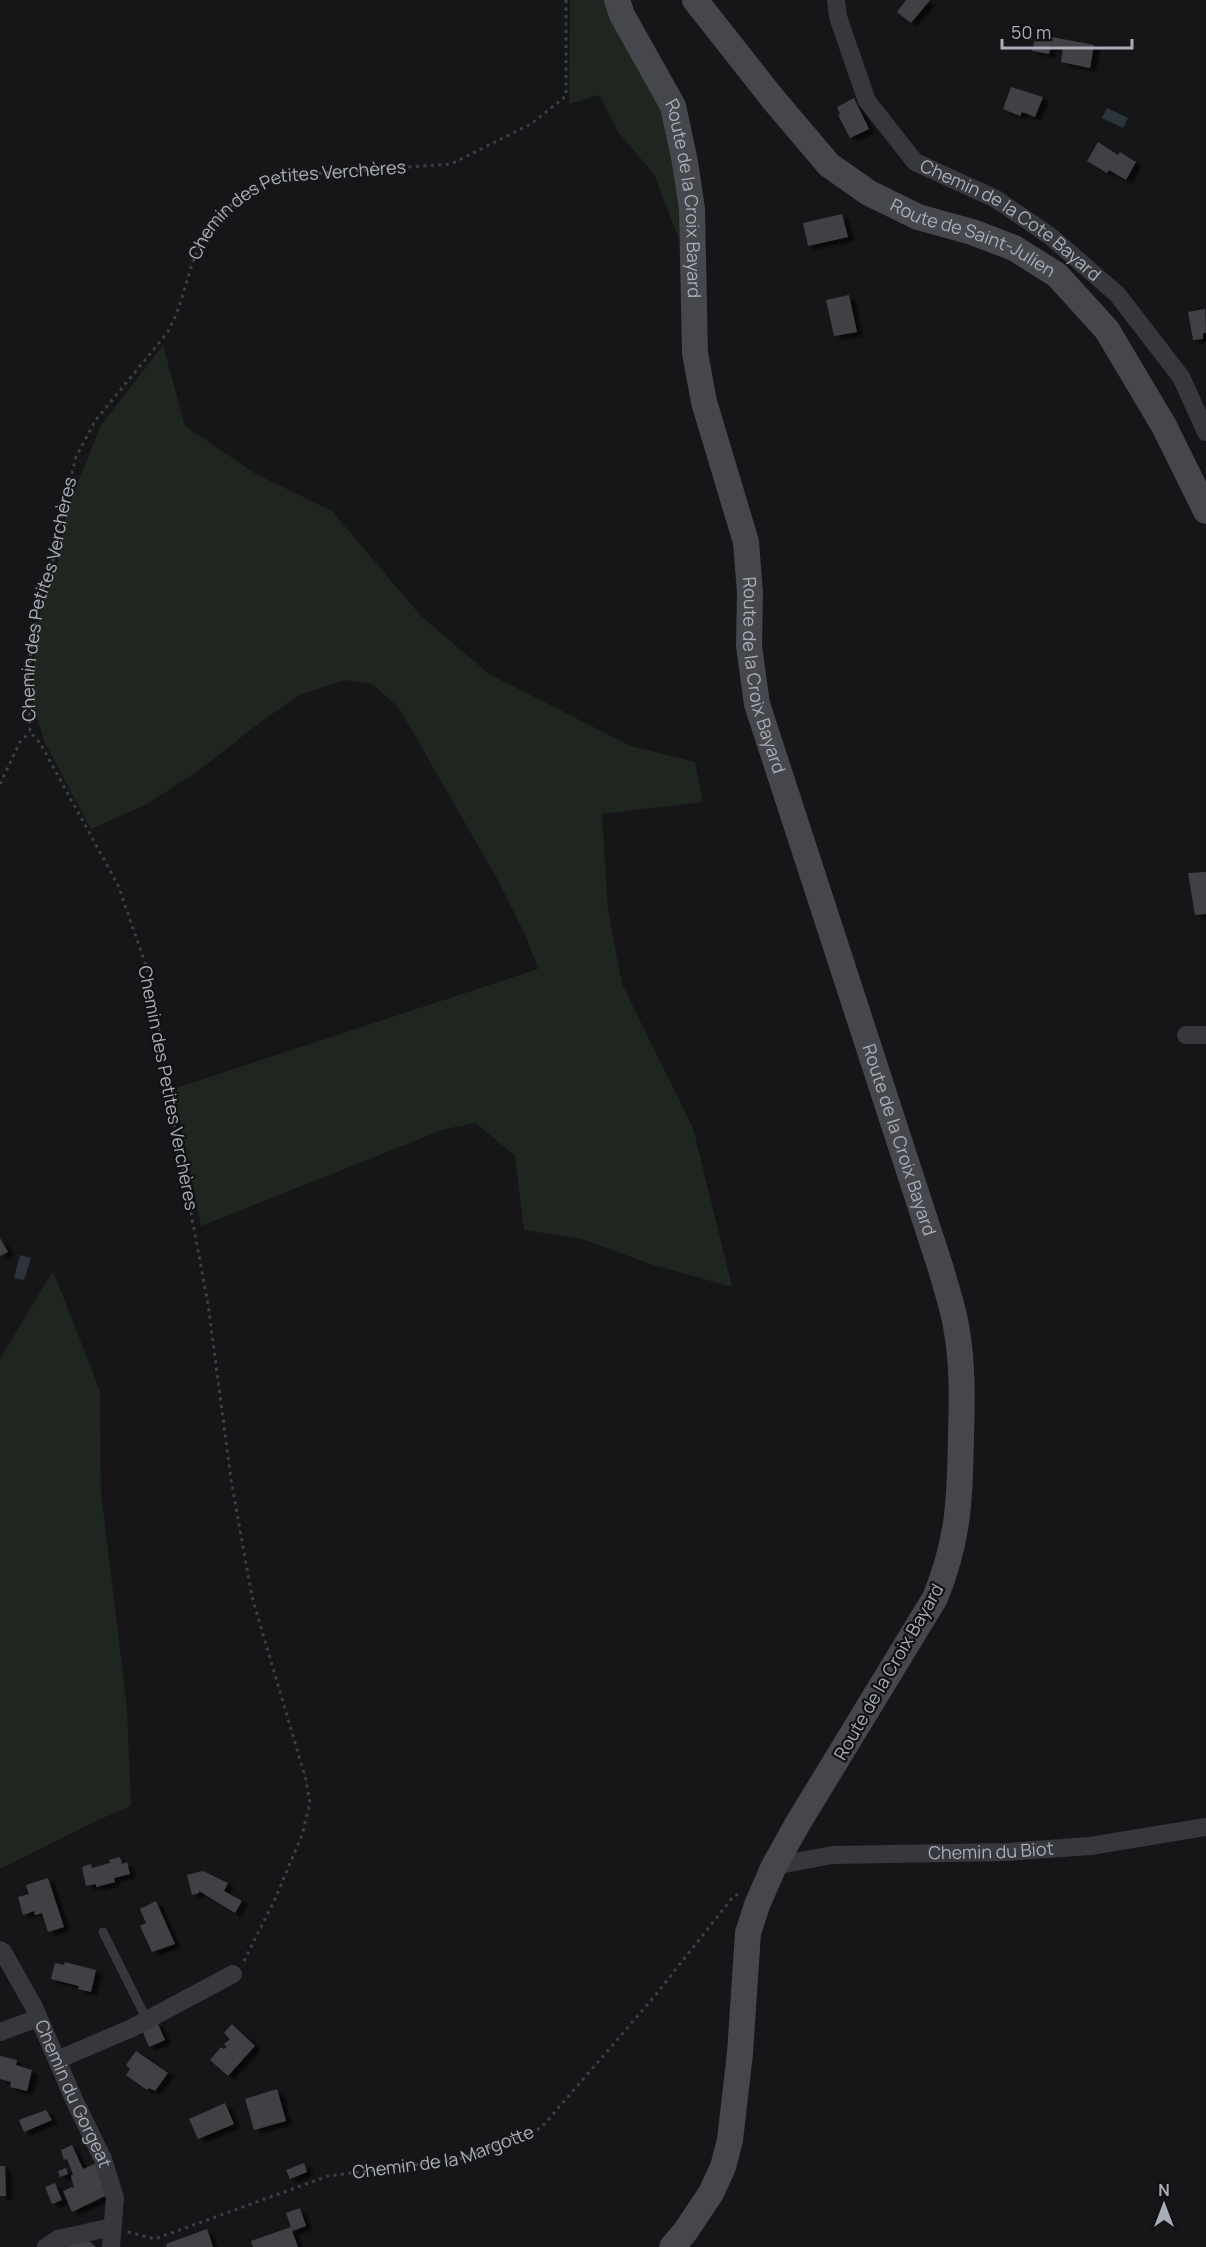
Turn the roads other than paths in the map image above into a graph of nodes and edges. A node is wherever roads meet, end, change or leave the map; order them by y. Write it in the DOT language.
graph roads {
  1 [pos="617,0"];
  2 [pos="695,0"];
  3 [pos="836,0"];
  4 [pos="1206,432"];
  5 [pos="1206,511"];
  6 [pos="1186,1035"];
  7 [pos="1206,1035"];
  8 [pos="1206,1827"];
  9 [pos="774,1866"];
  10 [pos="103,1932"];
  11 [pos="0,1950"];
  12 [pos="233,1974"];
  13 [pos="38,2018"];
  14 [pos="147,2020"];
  15 [pos="0,2032"];
  16 [pos="57,2060"];
  17 [pos="112,2227"];
  18 [pos="46,2247"];
  19 [pos="111,2247"];
  20 [pos="672,2247"];
  1 -- 9 [label="main road, Route de la Croix Bayard"];
  2 -- 5 [label="main road, Route de Saint-Julien"];
  3 -- 4 [label="street, Chemin de la Cote Bayard"];
  6 -- 7 [label="street"];
  8 -- 9 [label="street, Chemin du Biot"];
  9 -- 20 [label="main road, Route de la Croix Bayard"];
  10 -- 14 [label="lane"];
  11 -- 13 [label="street, Chemin du Gorgeat"];
  12 -- 14 [label="street"];
  13 -- 15 [label="street"];
  13 -- 16 [label="street, Chemin du Gorgeat"];
  14 -- 16 [label="street"];
  16 -- 17 [label="street, Chemin du Gorgeat"];
  17 -- 18 [label="street"];
  17 -- 19 [label="street, Chemin du Gorgeat"];
}
